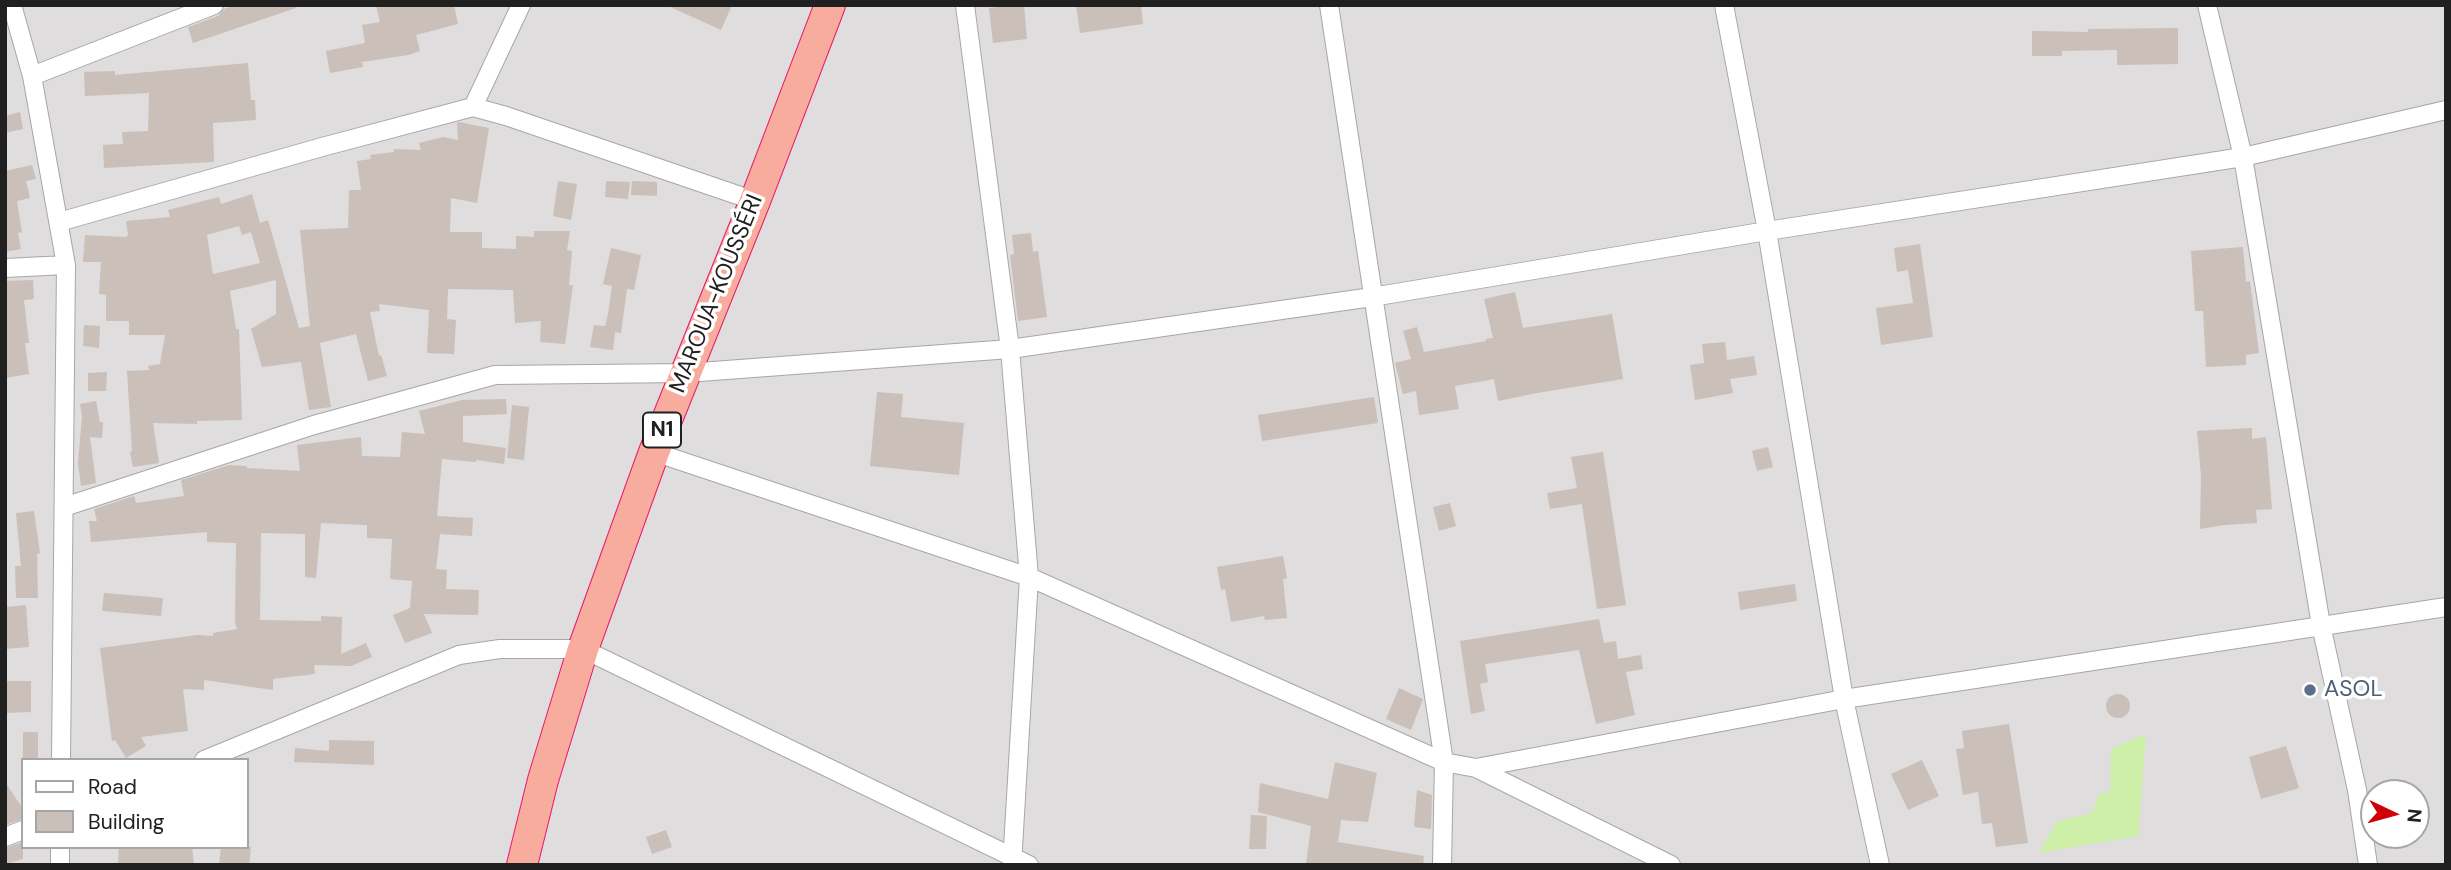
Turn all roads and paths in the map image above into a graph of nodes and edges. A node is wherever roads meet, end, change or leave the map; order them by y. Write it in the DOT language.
graph roads {
  1 [pos="12,5"];
  2 [pos="214,5"];
  3 [pos="521,5"];
  4 [pos="830,5"];
  5 [pos="965,5"];
  6 [pos="1329,5"];
  7 [pos="1724,5"];
  8 [pos="2207,5"];
  9 [pos="32,76"];
  10 [pos="473,107"];
  11 [pos="2446,110"];
  12 [pos="2243,157"];
  13 [pos="755,201"];
  14 [pos="59,222"];
  15 [pos="1767,231"];
  16 [pos="66,265"];
  17 [pos="5,268"];
  18 [pos="1372,297"];
  19 [pos="1010,349"];
  20 [pos="686,373"];
  21 [pos="654,452"];
  22 [pos="64,507"];
  23 [pos="1029,577"];
  24 [pos="2446,607"];
  25 [pos="2321,625"];
  26 [pos="583,649"];
  27 [pos="1844,699"];
  28 [pos="61,758"];
  29 [pos="209,758"];
  30 [pos="1444,762"];
  31 [pos="1476,768"];
  32 [pos="1018,862"];
  33 [pos="522,865"];
  34 [pos="1441,865"];
  35 [pos="1671,865"];
  36 [pos="1880,865"];
  37 [pos="2368,865"];
  1 -- 9 [label="street"];
  2 -- 9 [label="street"];
  3 -- 10 [label="street"];
  4 -- 13 [label="highway, MAROUA-KOUSSÉRI / N1"];
  5 -- 19 [label="street"];
  6 -- 18 [label="street"];
  7 -- 15 [label="street"];
  8 -- 12 [label="street"];
  9 -- 14 [label="street"];
  10 -- 13 [label="street"];
  10 -- 14 [label="street"];
  11 -- 12 [label="street"];
  12 -- 15 [label="street"];
  12 -- 25 [label="street"];
  13 -- 20 [label="highway, MAROUA-KOUSSÉRI / N1"];
  14 -- 16 [label="street"];
  15 -- 18 [label="street"];
  15 -- 27 [label="street"];
  16 -- 17 [label="street"];
  16 -- 22 [label="street"];
  18 -- 19 [label="street"];
  18 -- 30 [label="street"];
  19 -- 20 [label="street"];
  19 -- 23 [label="street"];
  20 -- 21 [label="highway, MAROUA-KOUSSÉRI / N1"];
  20 -- 22 [label="street"];
  21 -- 23 [label="street"];
  21 -- 26 [label="highway, MAROUA-KOUSSÉRI / N1"];
  22 -- 28 [label="street"];
  23 -- 30 [label="street"];
  23 -- 32 [label="street"];
  24 -- 25 [label="street"];
  25 -- 27 [label="street"];
  25 -- 37 [label="street"];
  26 -- 29 [label="street"];
  26 -- 32 [label="street"];
  26 -- 33 [label="highway, MAROUA-KOUSSÉRI / N1"];
  27 -- 31 [label="street"];
  27 -- 36 [label="street"];
  30 -- 31 [label="street"];
  30 -- 34 [label="street"];
  31 -- 35 [label="street"];
}
